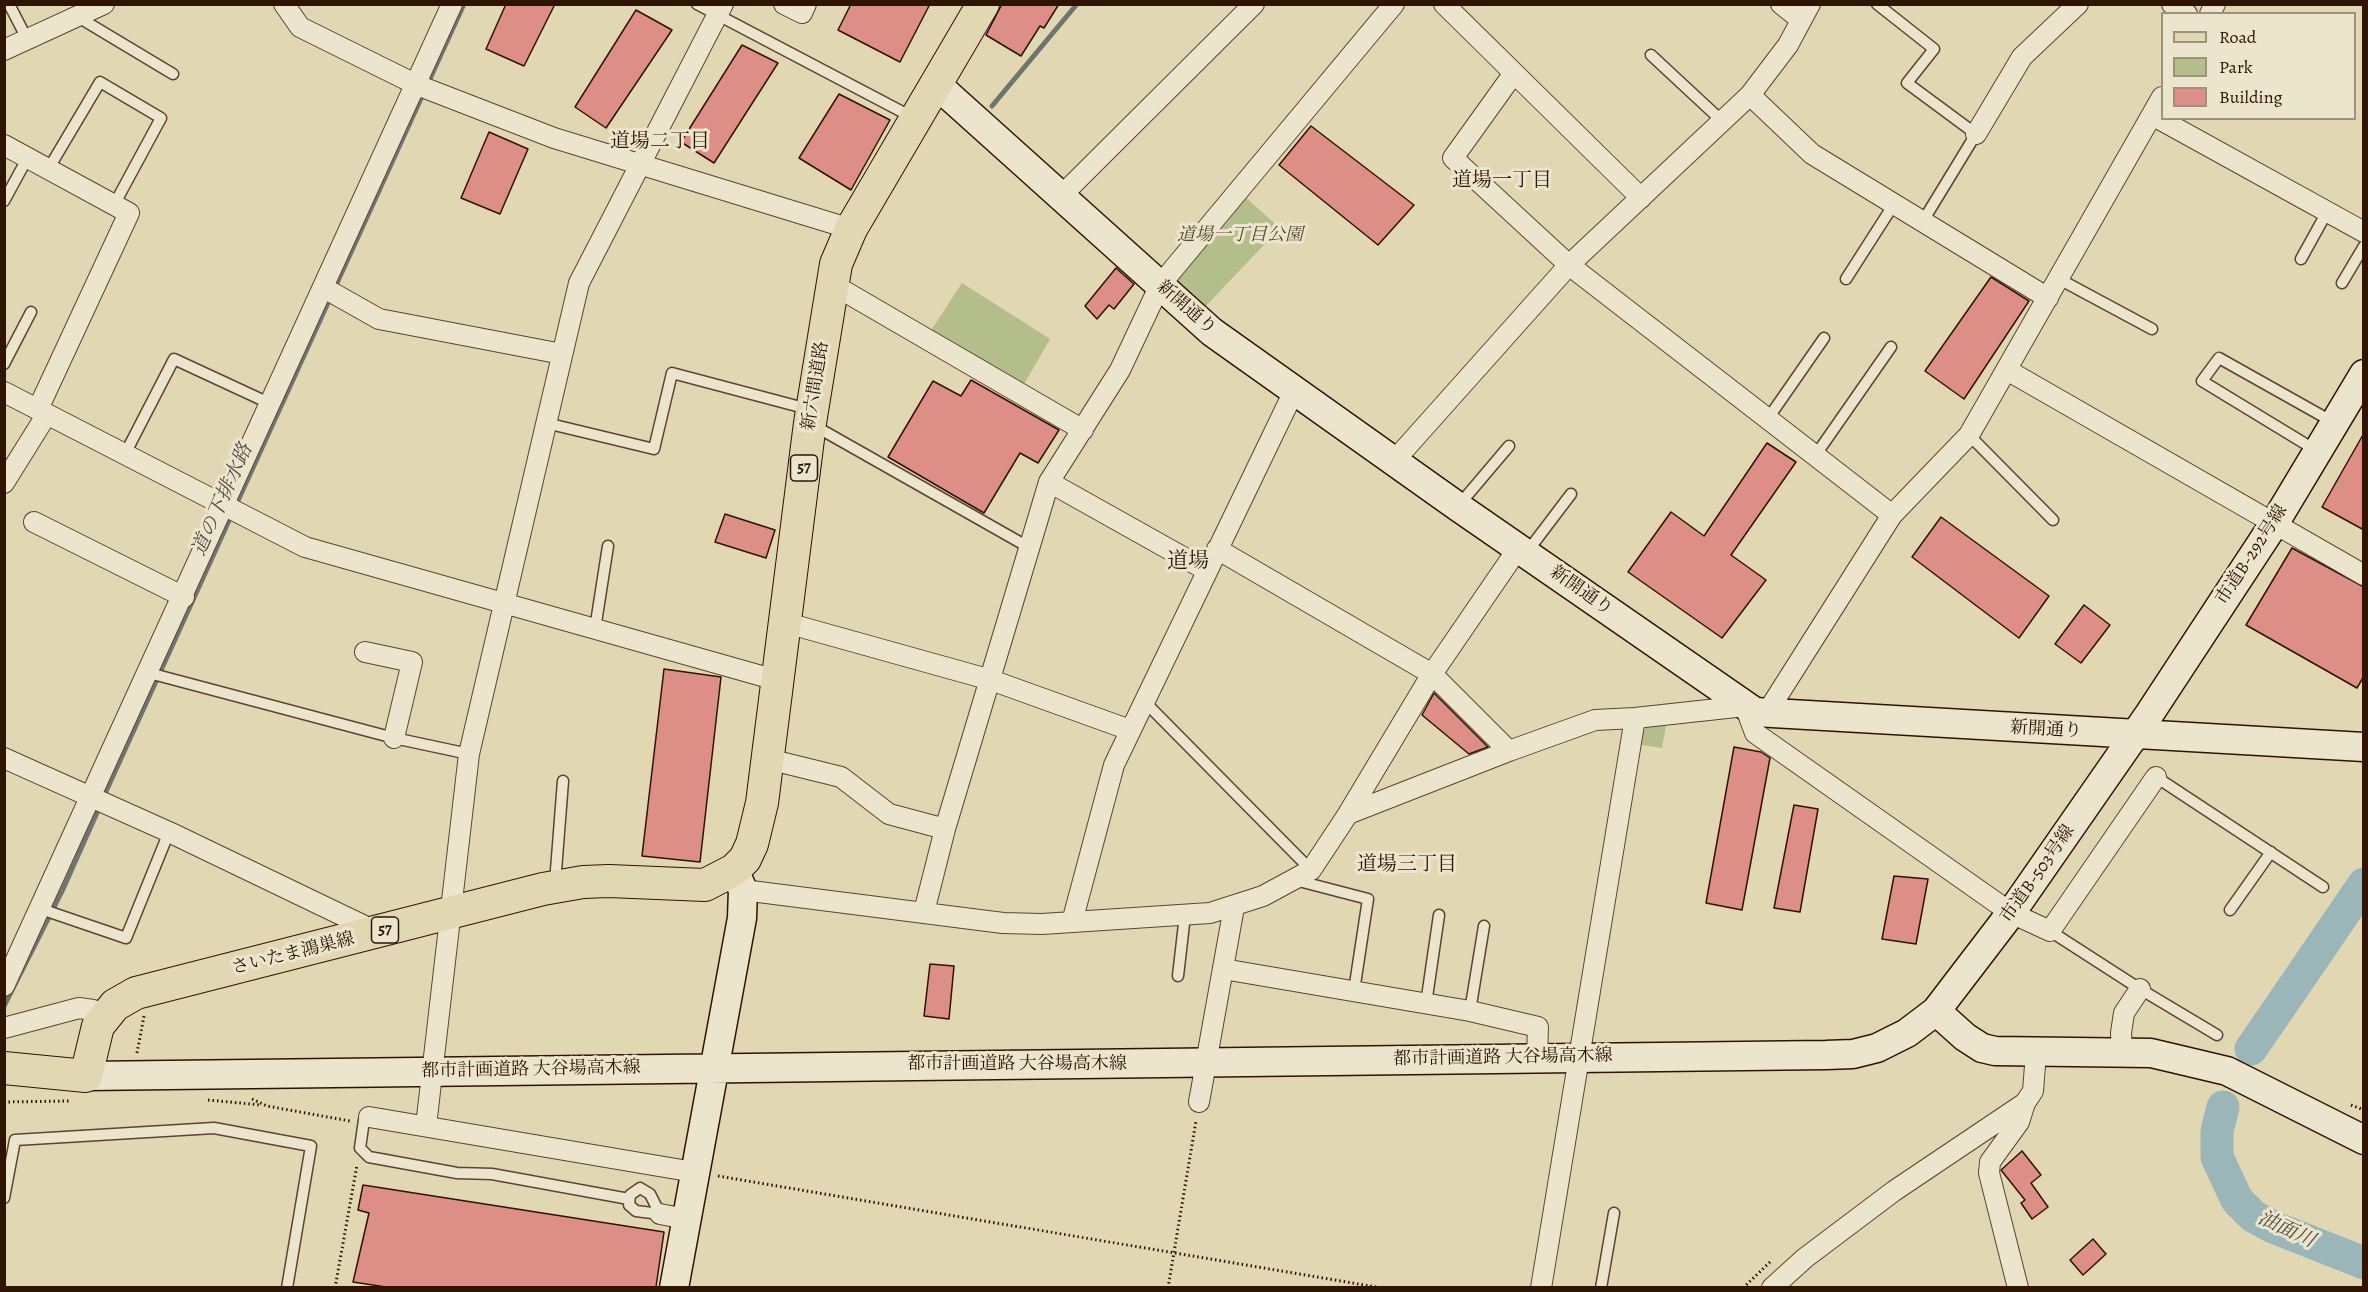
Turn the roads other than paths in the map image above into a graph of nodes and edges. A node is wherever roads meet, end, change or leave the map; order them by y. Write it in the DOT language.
graph roads {
  1 [pos="9,4"];
  2 [pos="452,4"];
  3 [pos="697,4"];
  4 [pos="784,4"];
  5 [pos="806,4"];
  6 [pos="983,4"];
  7 [pos="1254,4"];
  8 [pos="1394,4"];
  9 [pos="1444,4"];
  10 [pos="1781,4"];
  11 [pos="1877,4"];
  12 [pos="2078,4"];
  13 [pos="286,5"];
  14 [pos="91,9"];
  15 [pos="720,10"];
  16 [pos="1806,12"];
  17 [pos="27,39"];
  18 [pos="4,50"];
  19 [pos="1652,56"];
  20 [pos="1514,73"];
  21 [pos="173,74"];
  22 [pos="936,84"];
  23 [pos="417,85"];
  24 [pos="1750,95"];
  25 [pos="2161,100"];
  26 [pos="2152,115"];
  27 [pos="916,119"];
  28 [pos="2161,120"];
  29 [pos="2161,120"];
  30 [pos="1722,121"];
  31 [pos="1976,134"];
  32 [pos="4,144"];
  33 [pos="28,157"];
  34 [pos="640,163"];
  35 [pos="49,168"];
  36 [pos="1061,196"];
  37 [pos="1641,198"];
  38 [pos="4,201"];
  39 [pos="1894,204"];
  40 [pos="114,205"];
  41 [pos="2327,212"];
  42 [pos="1923,222"];
  43 [pos="851,229"];
  44 [pos="2364,232"];
  45 [pos="2364,246"];
  46 [pos="2301,259"];
  47 [pos="1569,265"];
  48 [pos="1846,279"];
  49 [pos="2059,279"];
  50 [pos="2342,283"];
  51 [pos="832,284"];
  52 [pos="1160,285"];
  53 [pos="324,288"];
  54 [pos="2048,298"];
  55 [pos="31,312"];
  56 [pos="2152,329"];
  57 [pos="1824,338"];
  58 [pos="1892,347"];
  59 [pos="562,354"];
  60 [pos="4,364"];
  61 [pos="2007,370"];
  62 [pos="2364,374"];
  63 [pos="1295,389"];
  64 [pos="4,392"];
  65 [pos="272,404"];
  66 [pos="2346,409"];
  67 [pos="43,412"];
  68 [pos="811,416"];
  69 [pos="1767,420"];
  70 [pos="546,423"];
  71 [pos="1083,430"];
  72 [pos="1969,435"];
  73 [pos="1509,446"];
  74 [pos="2317,451"];
  75 [pos="125,454"];
  76 [pos="1815,456"];
  77 [pos="1394,461"];
  78 [pos="4,483"];
  79 [pos="1049,483"];
  80 [pos="1570,494"];
  81 [pos="1457,506"];
  82 [pos="225,507"];
  83 [pos="1893,515"];
  84 [pos="2053,520"];
  85 [pos="34,522"];
  86 [pos="2274,524"];
  87 [pos="608,546"];
  88 [pos="1029,548"];
  89 [pos="1217,549"];
  90 [pos="1523,550"];
  91 [pos="1206,570"];
  92 [pos="2364,575"];
  93 [pos="184,597"];
  94 [pos="504,604"];
  95 [pos="783,622"];
  96 [pos="595,629"];
  97 [pos="365,651"];
  98 [pos="149,673"];
  99 [pos="1432,674"];
  100 [pos="776,680"];
  101 [pos="990,680"];
  102 [pos="1144,701"];
  103 [pos="1755,710"];
  104 [pos="1635,718"];
  105 [pos="1130,730"];
  106 [pos="2136,733"];
  107 [pos="394,738"];
  108 [pos="2364,747"];
  109 [pos="1509,751"];
  110 [pos="469,754"];
  111 [pos="4,758"];
  112 [pos="768,759"];
  113 [pos="2156,777"];
  114 [pos="563,781"];
  115 [pos="92,798"];
  116 [pos="1348,814"];
  117 [pos="945,829"];
  118 [pos="169,832"];
  119 [pos="2271,852"];
  120 [pos="1311,870"];
  121 [pos="738,880"];
  122 [pos="1295,880"];
  123 [pos="555,887"];
  124 [pos="2323,887"];
  125 [pos="1234,907"];
  126 [pos="41,909"];
  127 [pos="2230,910"];
  128 [pos="924,912"];
  129 [pos="449,913"];
  130 [pos="2011,913"];
  131 [pos="1185,915"];
  132 [pos="1439,915"];
  133 [pos="1072,922"];
  134 [pos="1484,926"];
  135 [pos="2050,931"];
  136 [pos="377,932"];
  137 [pos="1223,969"];
  138 [pos="1178,976"];
  139 [pos="4,986"];
  140 [pos="2140,989"];
  141 [pos="1354,991"];
  142 [pos="1426,1004"];
  143 [pos="1470,1011"];
  144 [pos="1936,1011"];
  145 [pos="105,1017"];
  146 [pos="4,1028"];
  147 [pos="2217,1035"];
  148 [pos="2122,1052"];
  149 [pos="2036,1053"];
  150 [pos="1577,1056"];
  151 [pos="1537,1057"];
  152 [pos="1206,1064"];
  153 [pos="714,1067"];
  154 [pos="4,1068"];
  155 [pos="434,1072"];
  156 [pos="83,1088"];
  157 [pos="1199,1102"];
  158 [pos="2025,1103"];
  159 [pos="369,1117"];
  160 [pos="426,1126"];
  161 [pos="2364,1140"];
  162 [pos="694,1172"];
  163 [pos="4,1198"];
  164 [pos="629,1199"];
  165 [pos="1614,1213"];
  166 [pos="673,1217"];
  167 [pos="287,1287"];
  168 [pos="674,1287"];
  169 [pos="1541,1287"];
  170 [pos="1601,1287"];
  171 [pos="1772,1287"];
  172 [pos="2018,1287"];
  1 -- 17 [label="lane"];
  2 -- 23 [label="street"];
  3 -- 15 [label="lane"];
  4 -- 5 [label="street"];
  6 -- 22 [label="main road, 新六間道路 / 57"];
  7 -- 36 [label="street"];
  8 -- 52 [label="street"];
  9 -- 20 [label="street"];
  10 -- 16 [label="street"];
  11 -- 31 [label="lane"];
  12 -- 31 [label="street"];
  13 -- 23 [label="street"];
  14 -- 17 [label="street"];
  14 -- 21 [label="lane"];
  15 -- 27 [label="lane"];
  15 -- 34 [label="street"];
  16 -- 24 [label="street"];
  17 -- 18 [label="street"];
  19 -- 30 [label="lane"];
  20 -- 37 [label="street"];
  20 -- 47 [label="street"];
  22 -- 27 [label="main road, 新六間道路 / 57"];
  22 -- 36 [label="street, 新開通り"];
  23 -- 34 [label="street"];
  23 -- 53 [label="street"];
  24 -- 30 [label="street"];
  24 -- 39 [label="street"];
  25 -- 26 [label="street"];
  26 -- 28 [label="street"];
  26 -- 49 [label="street"];
  27 -- 43 [label="main road, 新六間道路 / 57"];
  29 -- 41 [label="street"];
  30 -- 37 [label="street"];
  31 -- 42 [label="lane"];
  32 -- 33 [label="street"];
  33 -- 35 [label="street"];
  33 -- 38 [label="lane"];
  34 -- 43 [label="street"];
  34 -- 59 [label="street"];
  35 -- 40 [label="street"];
  35 -- 40 [label="lane"];
  36 -- 52 [label="street, 新開通り"];
  37 -- 47 [label="street"];
  39 -- 42 [label="street"];
  39 -- 48 [label="lane"];
  40 -- 67 [label="street"];
  41 -- 44 [label="street"];
  41 -- 46 [label="lane"];
  42 -- 54 [label="street"];
  43 -- 51 [label="main road, 新六間道路 / 57"];
  45 -- 50 [label="lane"];
  47 -- 69 [label="street"];
  47 -- 77 [label="street"];
  49 -- 54 [label="street"];
  49 -- 56 [label="lane"];
  51 -- 68 [label="main road, 新六間道路 / 57"];
  51 -- 71 [label="street"];
  52 -- 63 [label="street, 新開通り"];
  52 -- 71 [label="street"];
  53 -- 59 [label="street"];
  53 -- 65 [label="street"];
  54 -- 61 [label="street"];
  55 -- 60 [label="lane"];
  57 -- 69 [label="lane"];
  58 -- 76 [label="lane"];
  59 -- 70 [label="street"];
  61 -- 72 [label="street"];
  61 -- 86 [label="street"];
  62 -- 66 [label="street, 市道B-292号線"];
  63 -- 77 [label="street, 新開通り"];
  63 -- 89 [label="street"];
  64 -- 67 [label="street"];
  65 -- 75 [label="lane"];
  65 -- 82 [label="street"];
  66 -- 74 [label="street, 市道B-292号線"];
  66 -- 74 [label="lane"];
  67 -- 75 [label="street"];
  67 -- 78 [label="street"];
  68 -- 70 [label="lane"];
  68 -- 88 [label="lane"];
  68 -- 95 [label="main road, 新六間道路 / 57"];
  69 -- 76 [label="street"];
  70 -- 94 [label="street"];
  71 -- 79 [label="street"];
  72 -- 83 [label="street"];
  72 -- 84 [label="lane"];
  73 -- 81 [label="lane"];
  74 -- 86 [label="street, 市道B-292号線"];
  75 -- 82 [label="street"];
  76 -- 83 [label="street"];
  77 -- 81 [label="street, 新開通り"];
  79 -- 88 [label="street"];
  79 -- 91 [label="street"];
  80 -- 90 [label="lane"];
  81 -- 90 [label="street, 新開通り"];
  82 -- 93 [label="street"];
  82 -- 94 [label="street"];
  83 -- 103 [label="street"];
  85 -- 93 [label="street"];
  86 -- 92 [label="street"];
  86 -- 106 [label="street, 市道B-292号線"];
  87 -- 96 [label="lane"];
  88 -- 101 [label="street"];
  89 -- 91 [label="street"];
  89 -- 99 [label="street"];
  90 -- 99 [label="street"];
  90 -- 103 [label="street, 新開通り"];
  91 -- 102 [label="street"];
  93 -- 98 [label="street"];
  94 -- 96 [label="street"];
  94 -- 110 [label="street"];
  95 -- 100 [label="main road, 新六間道路 / 57"];
  95 -- 101 [label="street"];
  96 -- 100 [label="street"];
  97 -- 107 [label="street"];
  98 -- 107 [label="lane"];
  98 -- 115 [label="street"];
  99 -- 109 [label="street"];
  99 -- 116 [label="street"];
  100 -- 112 [label="main road, 新六間道路 / 57"];
  101 -- 105 [label="street"];
  101 -- 117 [label="street"];
  102 -- 105 [label="street"];
  102 -- 120 [label="lane"];
  103 -- 104 [label="street"];
  103 -- 106 [label="street, 新開通り"];
  103 -- 130 [label="street"];
  104 -- 109 [label="street"];
  104 -- 150 [label="street"];
  105 -- 133 [label="street"];
  106 -- 108 [label="street, 新開通り"];
  106 -- 130 [label="street, 市道B-503号線"];
  107 -- 110 [label="lane"];
  109 -- 116 [label="street"];
  110 -- 129 [label="street"];
  111 -- 115 [label="street"];
  112 -- 117 [label="street"];
  112 -- 121 [label="main road, 新六間道路 / 57"];
  113 -- 119 [label="lane"];
  113 -- 135 [label="street"];
  114 -- 123 [label="lane"];
  115 -- 118 [label="street"];
  115 -- 126 [label="street"];
  116 -- 120 [label="street"];
  117 -- 128 [label="street"];
  118 -- 126 [label="lane"];
  118 -- 136 [label="street"];
  119 -- 124 [label="lane"];
  119 -- 127 [label="lane"];
  120 -- 122 [label="street"];
  121 -- 123 [label="main road, さいたま鴻巣線 / 57"];
  121 -- 128 [label="street"];
  121 -- 153 [label="street"];
  122 -- 125 [label="street"];
  122 -- 141 [label="lane"];
  123 -- 129 [label="main road, さいたま鴻巣線 / 57"];
  125 -- 131 [label="street"];
  125 -- 137 [label="street"];
  126 -- 139 [label="street"];
  128 -- 133 [label="street"];
  129 -- 136 [label="main road, さいたま鴻巣線 / 57"];
  129 -- 155 [label="street"];
  130 -- 135 [label="street"];
  130 -- 144 [label="street, 市道B-503号線"];
  131 -- 133 [label="street"];
  131 -- 138 [label="lane"];
  132 -- 142 [label="lane"];
  134 -- 143 [label="lane"];
  135 -- 140 [label="lane"];
  136 -- 145 [label="main road, さいたま鴻巣線 / 57"];
  137 -- 141 [label="street"];
  137 -- 152 [label="street"];
  140 -- 147 [label="lane"];
  140 -- 148 [label="street"];
  141 -- 142 [label="street"];
  142 -- 143 [label="street"];
  143 -- 151 [label="street"];
  144 -- 149 [label="street"];
  144 -- 150 [label="street, 都市計画道路 大谷場高木線"];
  145 -- 146 [label="street"];
  145 -- 156 [label="main road, さいたま鴻巣線 / 57"];
  148 -- 149 [label="street"];
  148 -- 161 [label="street"];
  149 -- 158 [label="street"];
  150 -- 151 [label="street, 都市計画道路 大谷場高木線"];
  150 -- 169 [label="street"];
  151 -- 152 [label="street, 都市計画道路 大谷場高木線"];
  152 -- 153 [label="street, 都市計画道路 大谷場高木線"];
  152 -- 157 [label="street"];
  153 -- 155 [label="street, 都市計画道路 大谷場高木線"];
  153 -- 162 [label="street"];
  154 -- 156 [label="main road"];
  155 -- 156 [label="street, 都市計画道路 大谷場高木線"];
  155 -- 160 [label="street"];
  158 -- 171 [label="street"];
  158 -- 172 [label="street"];
  159 -- 160 [label="street"];
  159 -- 164 [label="lane"];
  160 -- 162 [label="street"];
  162 -- 166 [label="street"];
  163 -- 167 [label="lane"];
  164 -- 166 [label="lane"];
  164 -- 166 [label="lane"];
  165 -- 170 [label="lane"];
  166 -- 168 [label="street"];
}
